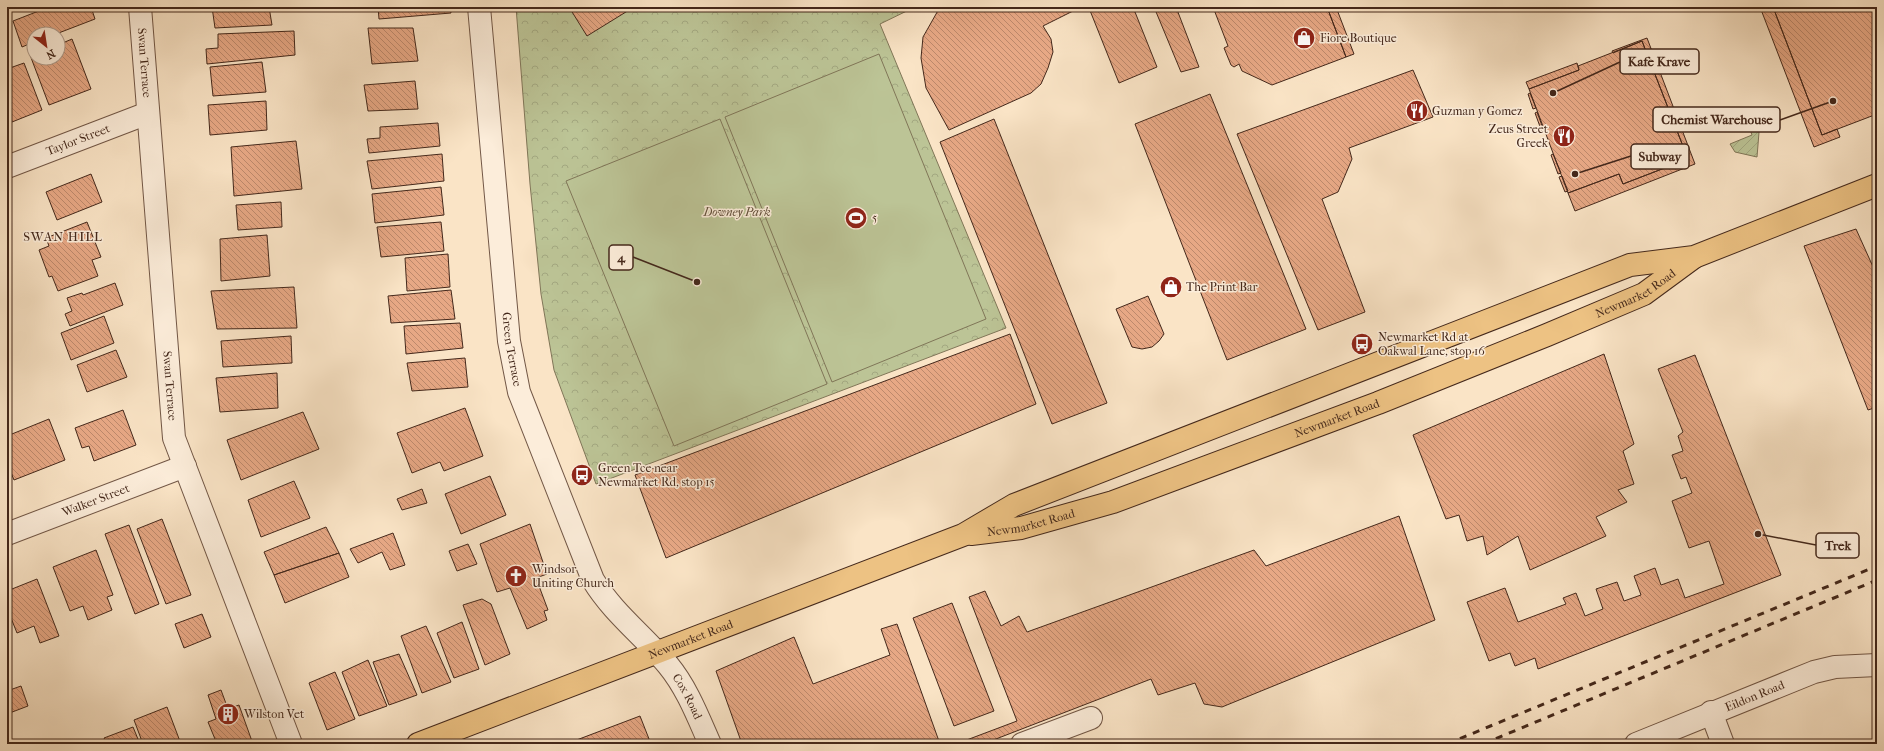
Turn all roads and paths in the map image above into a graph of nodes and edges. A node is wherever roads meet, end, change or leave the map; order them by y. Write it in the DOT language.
graph roads {
  1 [pos="140,7"];
  2 [pos="479,7"];
  3 [pos="148,113"];
  4 [pos="7,167"];
  5 [pos="1877,185"];
  6 [pos="1694,257"];
  7 [pos="184,466"];
  8 [pos="7,534"];
  9 [pos="963,535"];
  10 [pos="657,653"];
  11 [pos="1877,665"];
  12 [pos="1711,712"];
  13 [pos="1091,718"];
  14 [pos="291,744"];
  15 [pos="418,744"];
  16 [pos="710,744"];
  17 [pos="1022,744"];
  18 [pos="1636,744"];
  19 [pos="1723,744"];
  1 -- 3 [label="street, Swan Terrace"];
  2 -- 10 [label="street, Green Terrace"];
  3 -- 4 [label="street, Taylor Street"];
  3 -- 7 [label="street, Swan Terrace"];
  5 -- 6 [label="main road, Newmarket Road"];
  6 -- 9 [label="main road, Newmarket Road"];
  6 -- 9 [label="main road, Newmarket Road"];
  7 -- 8 [label="street, Walker Street"];
  7 -- 14 [label="street, Swan Terrace"];
  9 -- 10 [label="main road, Newmarket Road"];
  10 -- 15 [label="main road, Newmarket Road"];
  10 -- 16 [label="street, Cox Road"];
  11 -- 12 [label="street, Eildon Road"];
  12 -- 18 [label="street, Eildon Road"];
  12 -- 19 [label="street"];
  13 -- 17 [label="street"];
}
